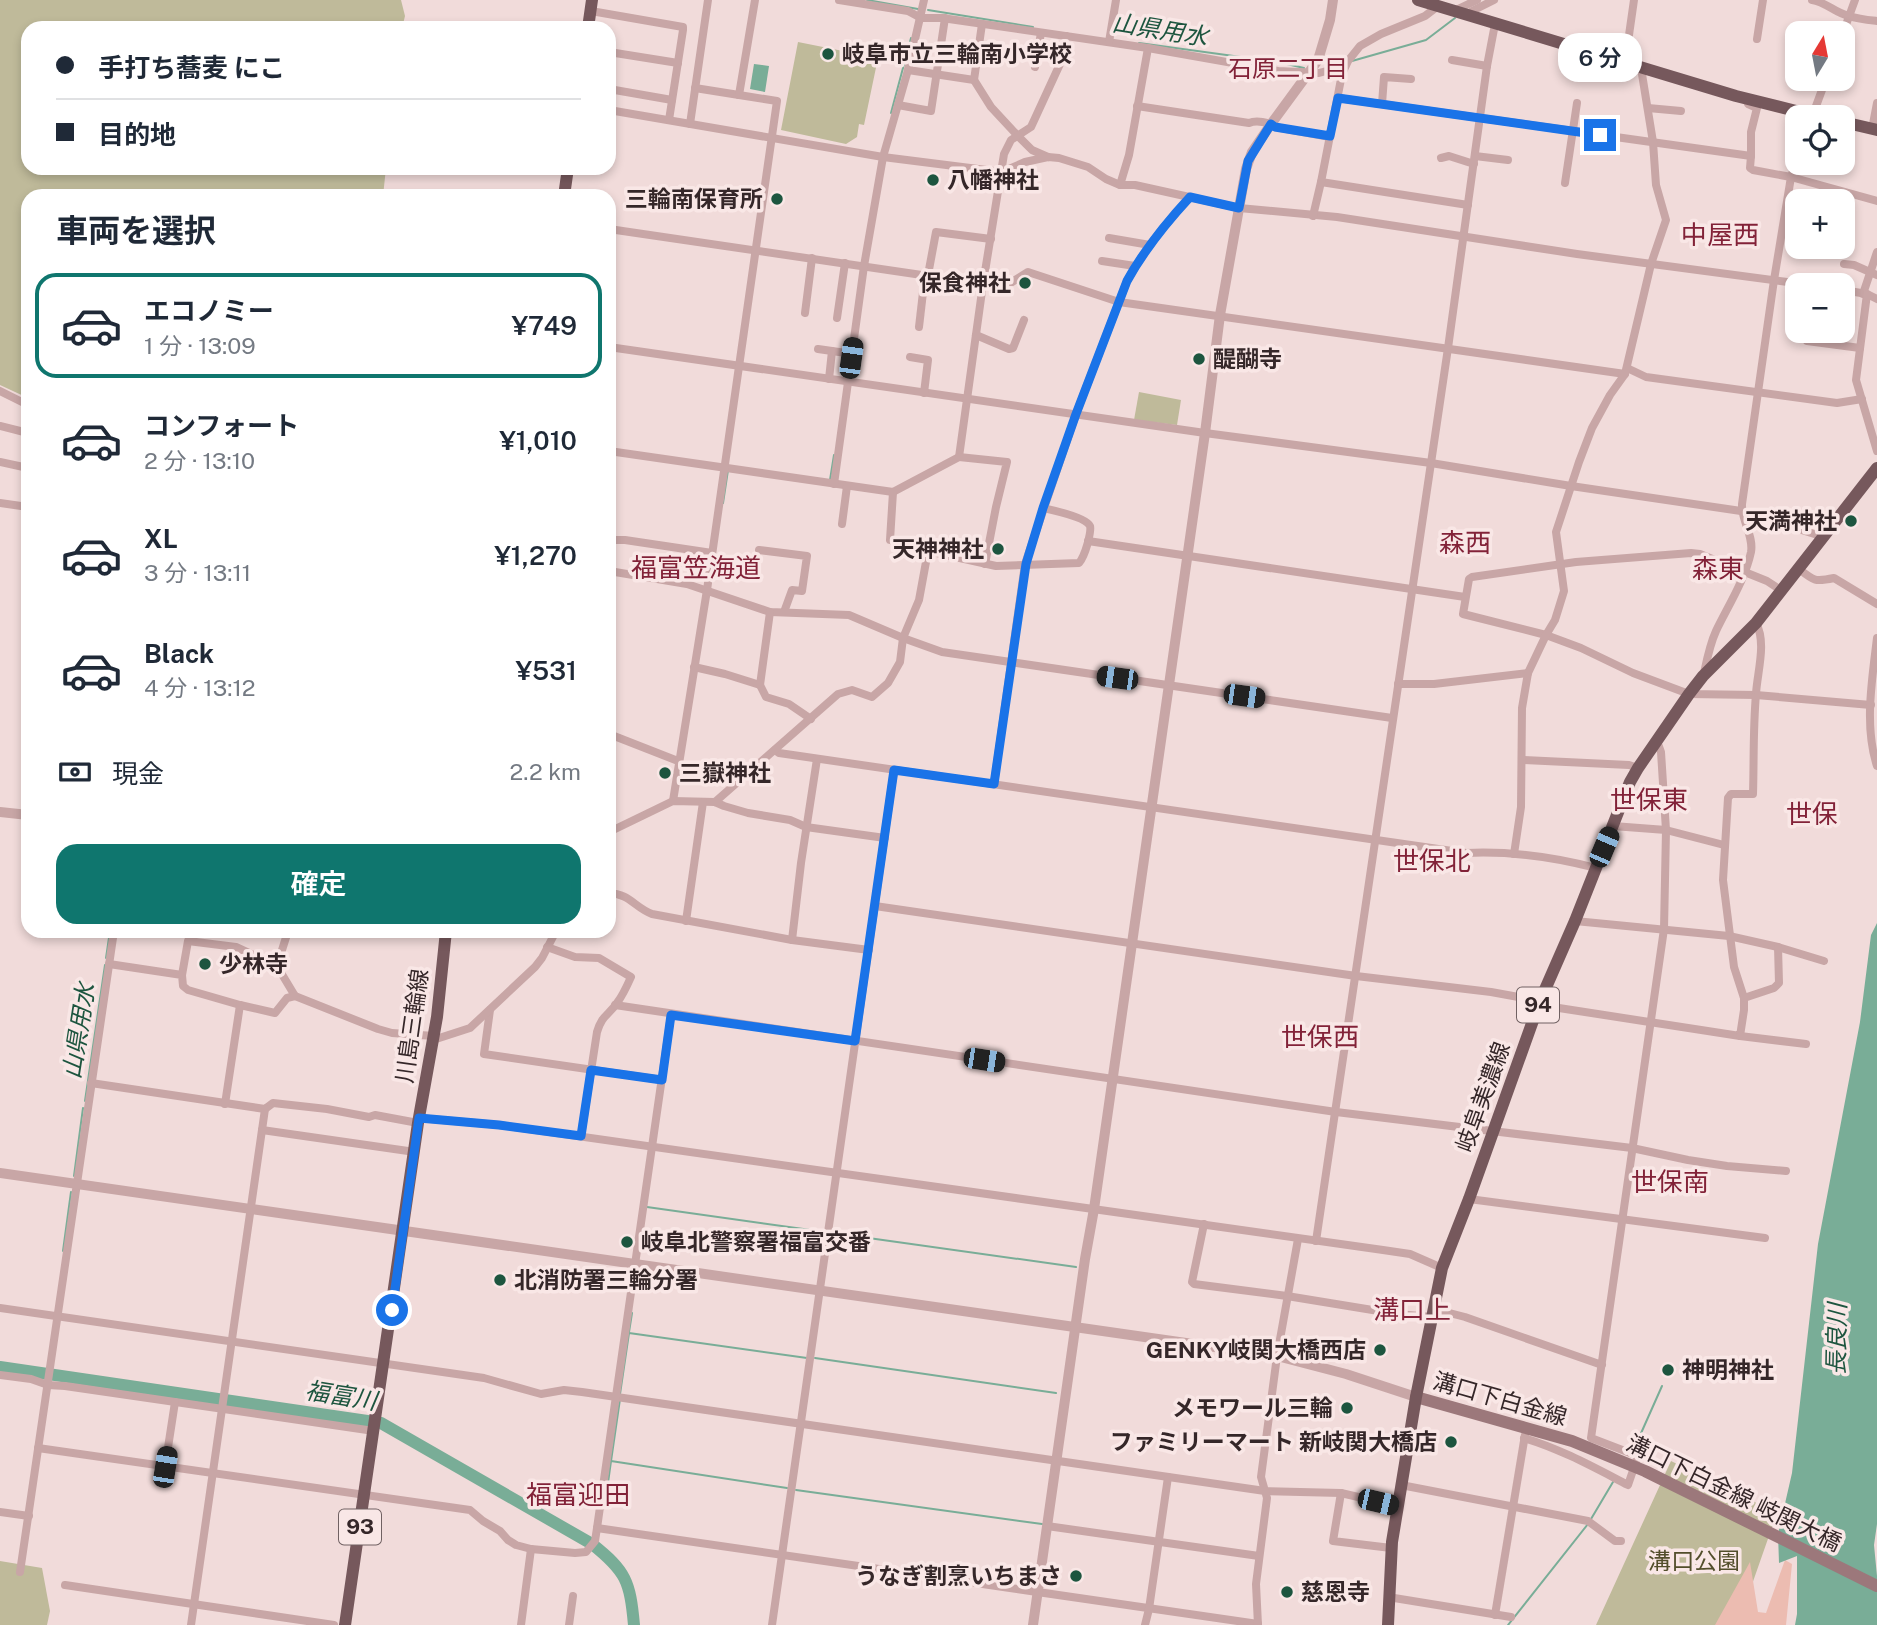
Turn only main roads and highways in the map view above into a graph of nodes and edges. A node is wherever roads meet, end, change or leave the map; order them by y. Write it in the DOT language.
graph roads {
  1 [pos="1418,0"];
  2 [pos="1473,6"];
  3 [pos="1785,109"];
  4 [pos="1855,125"];
  5 [pos="1875,129"];
  6 [pos="1877,468"];
  7 [pos="444,938"];
  8 [pos="1416,1397"];
  9 [pos="1572,1441"];
  10 [pos="1877,1586"];
  11 [pos="345,1625"];
  12 [pos="1388,1625"];
  1 -- 2 [label="main road"];
  2 -- 3 [label="main road"];
  4 -- 5 [label="main road"];
  6 -- 8 [label="main road, 岐阜美濃線 / 94"];
  7 -- 11 [label="main road, 川島三輪線 / 93"];
  8 -- 9 [label="main road, 溝口下白金線"];
  8 -- 12 [label="main road, 岐阜美濃線 / 94"];
  9 -- 10 [label="main road, 溝口下白金線 岐関大橋"];
}
